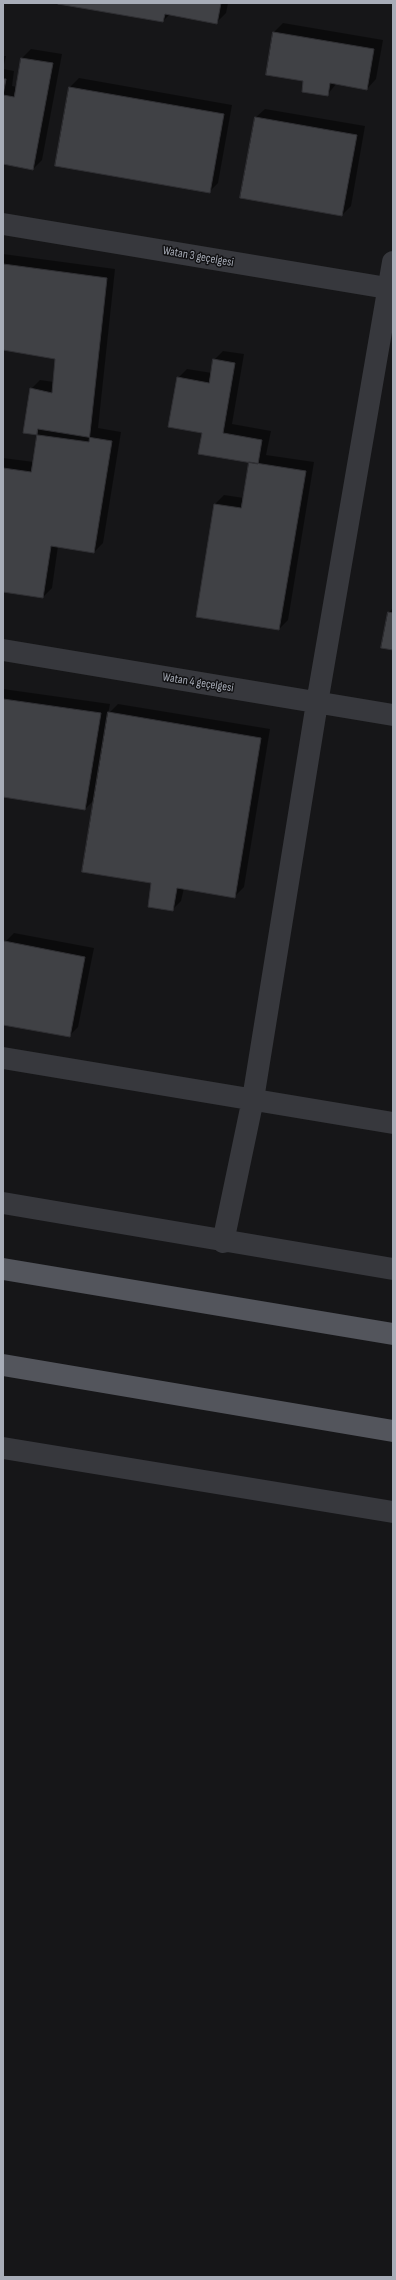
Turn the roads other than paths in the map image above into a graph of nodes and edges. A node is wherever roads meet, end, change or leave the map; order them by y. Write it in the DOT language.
graph roads {
  1 [pos="3,224"];
  2 [pos="393,262"];
  3 [pos="391,289"];
  4 [pos="3,650"];
  5 [pos="318,703"];
  6 [pos="393,715"];
  7 [pos="3,1058"];
  8 [pos="253,1099"];
  9 [pos="393,1123"];
  10 [pos="3,1203"];
  11 [pos="223,1242"];
  12 [pos="3,1269"];
  13 [pos="393,1269"];
  14 [pos="393,1334"];
  15 [pos="3,1365"];
  16 [pos="393,1432"];
  17 [pos="3,1448"];
  18 [pos="393,1512"];
  1 -- 3 [label="street, Watan 3 geçelgesi"];
  2 -- 3 [label="street"];
  3 -- 5 [label="street"];
  4 -- 5 [label="street, Watan 4 geçelgesi"];
  5 -- 6 [label="street, Watan 4 geçelgesi"];
  5 -- 8 [label="street"];
  7 -- 8 [label="street"];
  8 -- 9 [label="street"];
  8 -- 11 [label="street"];
  10 -- 11 [label="street"];
  11 -- 13 [label="street"];
  12 -- 14 [label="main road"];
  15 -- 16 [label="main road"];
  17 -- 18 [label="street"];
}
